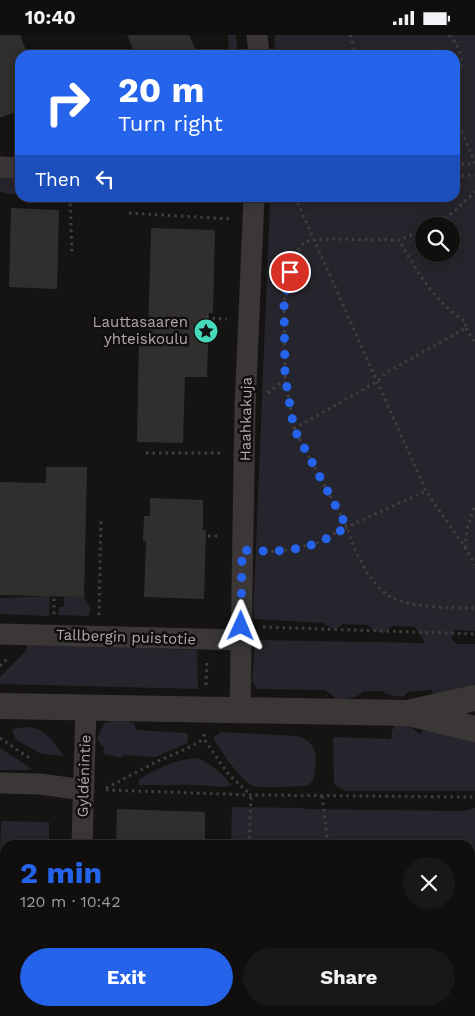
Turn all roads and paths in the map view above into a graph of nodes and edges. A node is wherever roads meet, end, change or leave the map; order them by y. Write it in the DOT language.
graph roads {
  1 [pos="257,35"];
  2 [pos="350,35"];
  3 [pos="450,35"];
  4 [pos="259,50"];
  5 [pos="354,50"];
  6 [pos="459,50"];
  7 [pos="460,52"];
  8 [pos="460,71"];
  9 [pos="460,129"];
  10 [pos="475,163"];
  11 [pos="460,164"];
  12 [pos="0,167"];
  13 [pos="15,168"];
  14 [pos="475,175"];
  15 [pos="460,176"];
  16 [pos="475,192"];
  17 [pos="70,202"];
  18 [pos="254,202"];
  19 [pos="297,202"];
  20 [pos="129,213"];
  21 [pos="446,217"];
  22 [pos="238,219"];
  23 [pos="415,234"];
  24 [pos="399,240"];
  25 [pos="314,241"];
  26 [pos="72,254"];
  27 [pos="206,318"];
  28 [pos="235,319"];
  29 [pos="466,328"];
  30 [pos="475,343"];
  31 [pos="378,381"];
  32 [pos="286,382"];
  33 [pos="266,395"];
  34 [pos="294,429"];
  35 [pos="146,453"];
  36 [pos="245,454"];
  37 [pos="426,491"];
  38 [pos="475,505"];
  39 [pos="101,518"];
  40 [pos="347,527"];
  41 [pos="465,547"];
  42 [pos="242,550"];
  43 [pos="475,565"];
  44 [pos="54,596"];
  45 [pos="475,608"];
  46 [pos="54,619"];
  47 [pos="99,620"];
  48 [pos="0,633"];
  49 [pos="240,633"];
  50 [pos="475,635"];
  51 [pos="207,660"];
  52 [pos="206,688"];
  53 [pos="475,698"];
  54 [pos="0,706"];
  55 [pos="86,707"];
  56 [pos="240,711"];
  57 [pos="409,713"];
  58 [pos="475,729"];
  59 [pos="0,783"];
  60 [pos="84,790"];
  61 [pos="251,795"];
  62 [pos="322,796"];
  63 [pos="475,797"];
  64 [pos="82,840"];
  65 [pos="249,840"];
  66 [pos="330,840"];
  1 -- 4 [label="street"];
  2 -- 5 [label="path"];
  3 -- 6 [label="path"];
  7 -- 8 [label="path"];
  9 -- 10 [label="path"];
  10 -- 11 [label="path"];
  12 -- 13 [label="street"];
  14 -- 15 [label="path"];
  16 -- 21 [label="path"];
  17 -- 26 [label="path"];
  18 -- 36 [label="street, Haahkakuja"];
  19 -- 25 [label="path"];
  20 -- 22 [label="path"];
  23 -- 24 [label="path"];
  24 -- 25 [label="path"];
  24 -- 29 [label="path"];
  25 -- 31 [label="path"];
  25 -- 32 [label="path"];
  27 -- 28 [label="path"];
  29 -- 30 [label="path"];
  29 -- 31 [label="path"];
  31 -- 34 [label="path"];
  31 -- 37 [label="path"];
  32 -- 33 [label="path"];
  32 -- 34 [label="path"];
  34 -- 40 [label="path"];
  35 -- 36 [label="path"];
  36 -- 42 [label="street, Haahkakuja"];
  37 -- 40 [label="path"];
  37 -- 41 [label="path"];
  38 -- 41 [label="path"];
  39 -- 47 [label="path"];
  40 -- 42 [label="path"];
  40 -- 45 [label="path"];
  41 -- 43 [label="path"];
  42 -- 49 [label="street, Haahkakuja"];
  44 -- 46 [label="path"];
  48 -- 49 [label="street, Tallbergin puistotie"];
  49 -- 50 [label="path"];
  49 -- 56 [label="street"];
  51 -- 52 [label="path"];
  53 -- 57 [label="street"];
  54 -- 55 [label="street"];
  55 -- 56 [label="street"];
  55 -- 60 [label="street, Gyldénintie"];
  56 -- 57 [label="street"];
  57 -- 58 [label="street"];
  59 -- 60 [label="street"];
  60 -- 64 [label="street, Gyldénintie"];
  61 -- 61 [label="path"];
  61 -- 62 [label="path"];
  61 -- 65 [label="path"];
  62 -- 63 [label="path"];
  62 -- 66 [label="path"];
}
